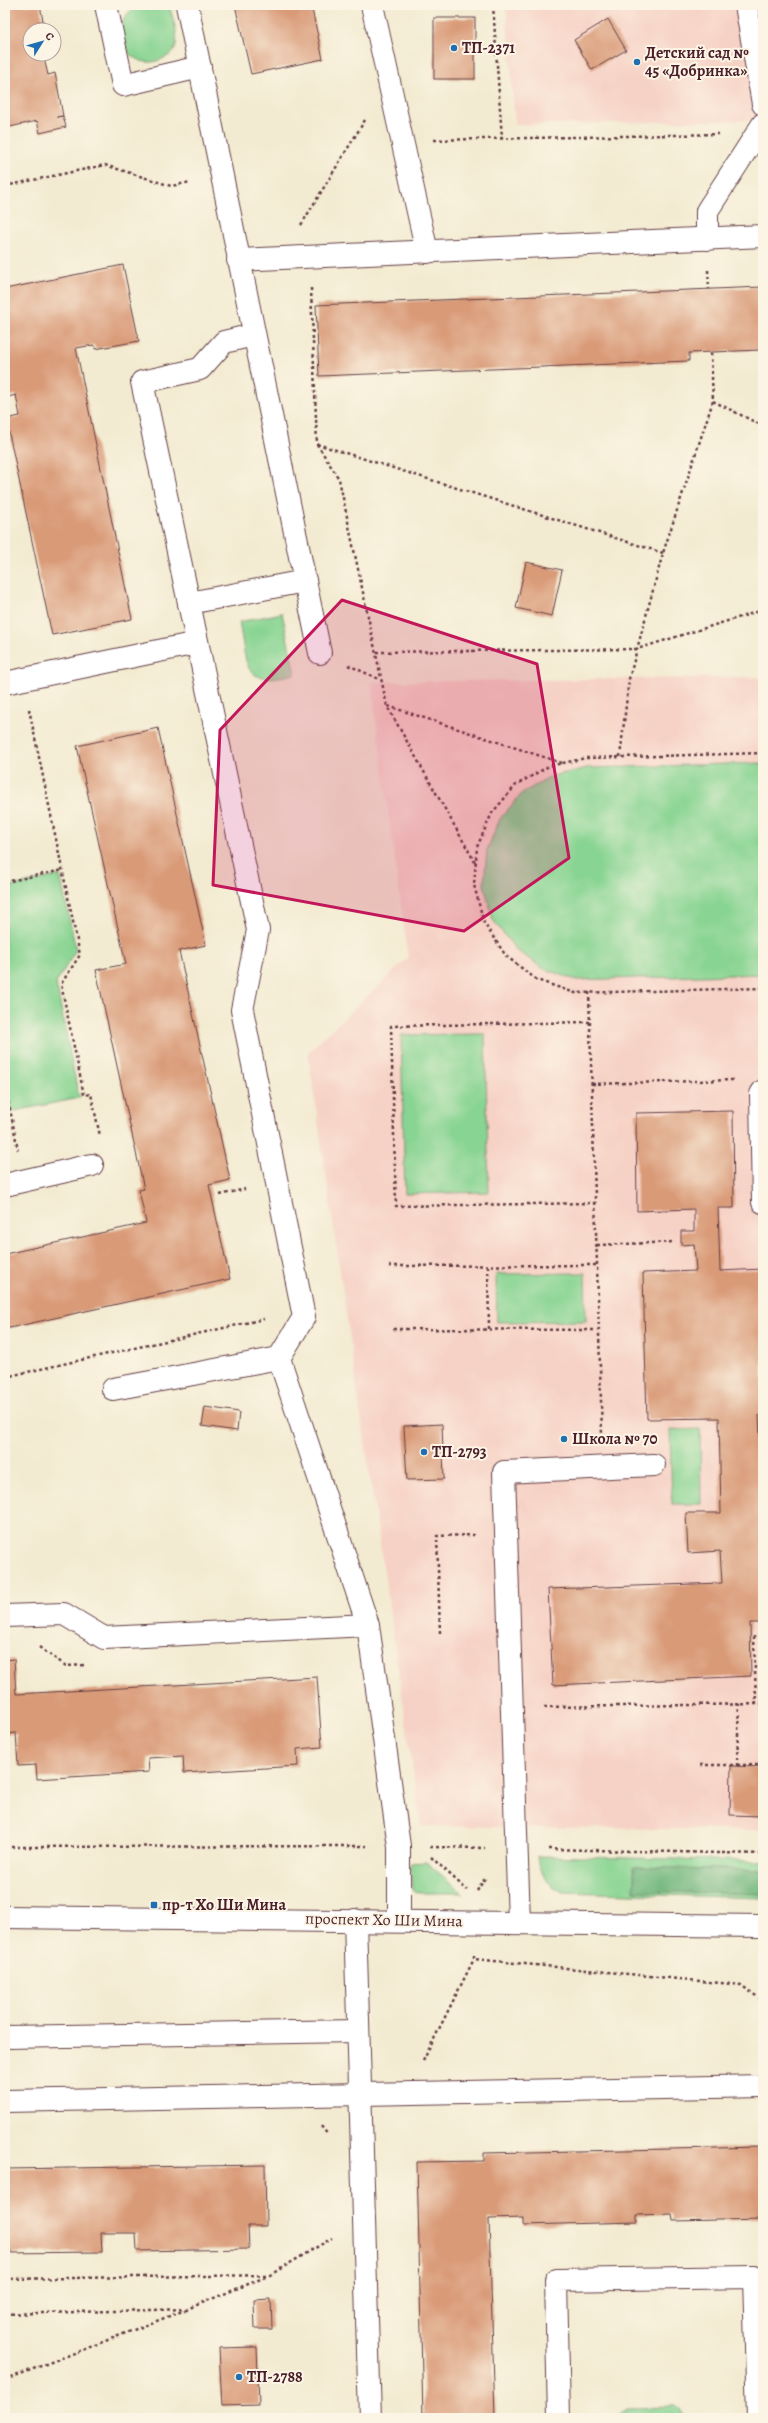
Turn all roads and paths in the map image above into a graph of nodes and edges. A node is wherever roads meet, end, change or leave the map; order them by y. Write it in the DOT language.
graph roads {
  1 [pos="106,5"];
  2 [pos="187,5"];
  3 [pos="372,5"];
  4 [pos="493,5"];
  5 [pos="746,5"];
  6 [pos="757,32"];
  7 [pos="200,67"];
  8 [pos="763,104"];
  9 [pos="370,113"];
  10 [pos="760,128"];
  11 [pos="502,139"];
  12 [pos="402,141"];
  13 [pos="222,176"];
  14 [pos="5,186"];
  15 [pos="763,236"];
  16 [pos="707,239"];
  17 [pos="427,252"];
  18 [pos="309,257"];
  19 [pos="281,258"];
  20 [pos="238,260"];
  21 [pos="253,335"];
  22 [pos="711,352"];
  23 [pos="713,401"];
  24 [pos="763,426"];
  25 [pos="317,444"];
  26 [pos="663,553"];
  27 [pos="305,581"];
  28 [pos="189,604"];
  29 [pos="763,610"];
  30 [pos="197,643"];
  31 [pos="637,649"];
  32 [pos="320,652"];
  33 [pos="376,652"];
  34 [pos="382,680"];
  35 [pos="14,681"];
  36 [pos="387,706"];
  37 [pos="763,753"];
  38 [pos="620,757"];
  39 [pos="562,763"];
  40 [pos="476,865"];
  41 [pos="63,870"];
  42 [pos="5,882"];
  43 [pos="763,988"];
  44 [pos="589,992"];
  45 [pos="590,1022"];
  46 [pos="740,1080"];
  47 [pos="5,1084"];
  48 [pos="592,1084"];
  49 [pos="763,1091"];
  50 [pos="91,1094"];
  51 [pos="9,1104"];
  52 [pos="5,1105"];
  53 [pos="92,1165"];
  54 [pos="15,1182"];
  55 [pos="247,1188"];
  56 [pos="220,1195"];
  57 [pos="758,1202"];
  58 [pos="596,1203"];
  59 [pos="675,1242"];
  60 [pos="597,1245"];
  61 [pos="597,1265"];
  62 [pos="389,1266"];
  63 [pos="488,1266"];
  64 [pos="266,1318"];
  65 [pos="393,1329"];
  66 [pos="489,1329"];
  67 [pos="599,1330"];
  68 [pos="279,1358"];
  69 [pos="5,1377"];
  70 [pos="113,1389"];
  71 [pos="654,1464"];
  72 [pos="603,1467"];
  73 [pos="507,1534"];
  74 [pos="5,1616"];
  75 [pos="368,1625"];
  76 [pos="440,1633"];
  77 [pos="754,1636"];
  78 [pos="32,1643"];
  79 [pos="90,1665"];
  80 [pos="739,1704"];
  81 [pos="756,1704"];
  82 [pos="763,1704"];
  83 [pos="513,1706"];
  84 [pos="700,1765"];
  85 [pos="737,1765"];
  86 [pos="763,1765"];
  87 [pos="430,1856"];
  88 [pos="468,1891"];
  89 [pos="5,1917"];
  90 [pos="355,1920"];
  91 [pos="399,1921"];
  92 [pos="519,1922"];
  93 [pos="763,1926"];
  94 [pos="474,1959"];
  95 [pos="358,2031"];
  96 [pos="5,2038"];
  97 [pos="763,2086"];
  98 [pos="406,2093"];
  99 [pos="360,2094"];
  100 [pos="5,2101"];
  101 [pos="316,2121"];
  102 [pos="332,2139"];
  103 [pos="365,2270"];
  104 [pos="270,2275"];
  105 [pos="5,2279"];
  106 [pos="187,2309"];
  107 [pos="5,2314"];
  108 [pos="5,2380"];
  109 [pos="370,2418"];
  110 [pos="559,2418"];
  111 [pos="758,2418"];
  1 -- 7 [label="street"];
  2 -- 7 [label="street"];
  3 -- 12 [label="street"];
  4 -- 11 [label="path"];
  5 -- 6 [label="street"];
  6 -- 8 [label="street"];
  7 -- 13 [label="street"];
  9 -- 19 [label="path"];
  10 -- 11 [label="path"];
  10 -- 16 [label="street"];
  11 -- 12 [label="path"];
  12 -- 17 [label="street"];
  13 -- 14 [label="path"];
  13 -- 20 [label="street"];
  15 -- 16 [label="street"];
  16 -- 17 [label="street"];
  17 -- 18 [label="street"];
  18 -- 19 [label="street"];
  18 -- 25 [label="path"];
  19 -- 20 [label="street"];
  20 -- 21 [label="street"];
  21 -- 27 [label="street"];
  21 -- 28 [label="street"];
  22 -- 23 [label="path"];
  23 -- 24 [label="path"];
  23 -- 26 [label="path"];
  25 -- 26 [label="path"];
  25 -- 33 [label="path"];
  26 -- 31 [label="path"];
  27 -- 28 [label="street"];
  27 -- 32 [label="street"];
  28 -- 30 [label="street"];
  29 -- 31 [label="path"];
  30 -- 35 [label="street"];
  30 -- 68 [label="street"];
  31 -- 33 [label="path"];
  31 -- 38 [label="path"];
  32 -- 34 [label="path"];
  33 -- 34 [label="path"];
  34 -- 36 [label="path"];
  35 -- 41 [label="path"];
  36 -- 39 [label="path"];
  36 -- 40 [label="path"];
  37 -- 38 [label="path"];
  38 -- 39 [label="path"];
  39 -- 40 [label="path"];
  40 -- 44 [label="path"];
  41 -- 42 [label="path"];
  41 -- 50 [label="path"];
  43 -- 44 [label="path"];
  44 -- 45 [label="path"];
  45 -- 48 [label="path"];
  45 -- 58 [label="path"];
  46 -- 48 [label="path"];
  47 -- 51 [label="path"];
  48 -- 58 [label="path"];
  49 -- 57 [label="street"];
  51 -- 52 [label="path"];
  51 -- 54 [label="path"];
  53 -- 54 [label="street"];
  55 -- 56 [label="path"];
  58 -- 60 [label="path"];
  59 -- 60 [label="path"];
  60 -- 61 [label="path"];
  61 -- 63 [label="path"];
  61 -- 67 [label="path"];
  62 -- 63 [label="path"];
  63 -- 66 [label="path"];
  64 -- 69 [label="path"];
  65 -- 66 [label="path"];
  66 -- 67 [label="path"];
  67 -- 72 [label="path"];
  68 -- 70 [label="street"];
  68 -- 75 [label="street"];
  71 -- 72 [label="street"];
  72 -- 73 [label="street"];
  73 -- 76 [label="path"];
  73 -- 83 [label="street"];
  74 -- 75 [label="street"];
  75 -- 91 [label="street"];
  77 -- 81 [label="path"];
  78 -- 79 [label="path"];
  80 -- 81 [label="path"];
  80 -- 83 [label="path"];
  80 -- 85 [label="path"];
  81 -- 82 [label="path"];
  83 -- 92 [label="street"];
  84 -- 85 [label="path"];
  85 -- 86 [label="path"];
  87 -- 88 [label="path"];
  89 -- 90 [label="street, проспект Хо Ши Мина"];
  90 -- 91 [label="street, проспект Хо Ши Мина"];
  90 -- 95 [label="street"];
  91 -- 92 [label="street, проспект Хо Ши Мина"];
  92 -- 93 [label="street, проспект Хо Ши Мина"];
  94 -- 98 [label="path"];
  95 -- 96 [label="street"];
  95 -- 99 [label="street"];
  97 -- 98 [label="street"];
  98 -- 99 [label="street"];
  99 -- 100 [label="street"];
  99 -- 103 [label="street"];
  101 -- 102 [label="path"];
  103 -- 104 [label="path"];
  103 -- 109 [label="street"];
  104 -- 105 [label="path"];
  104 -- 106 [label="path"];
  106 -- 107 [label="path"];
  106 -- 108 [label="path"];
  110 -- 111 [label="street"];
}
